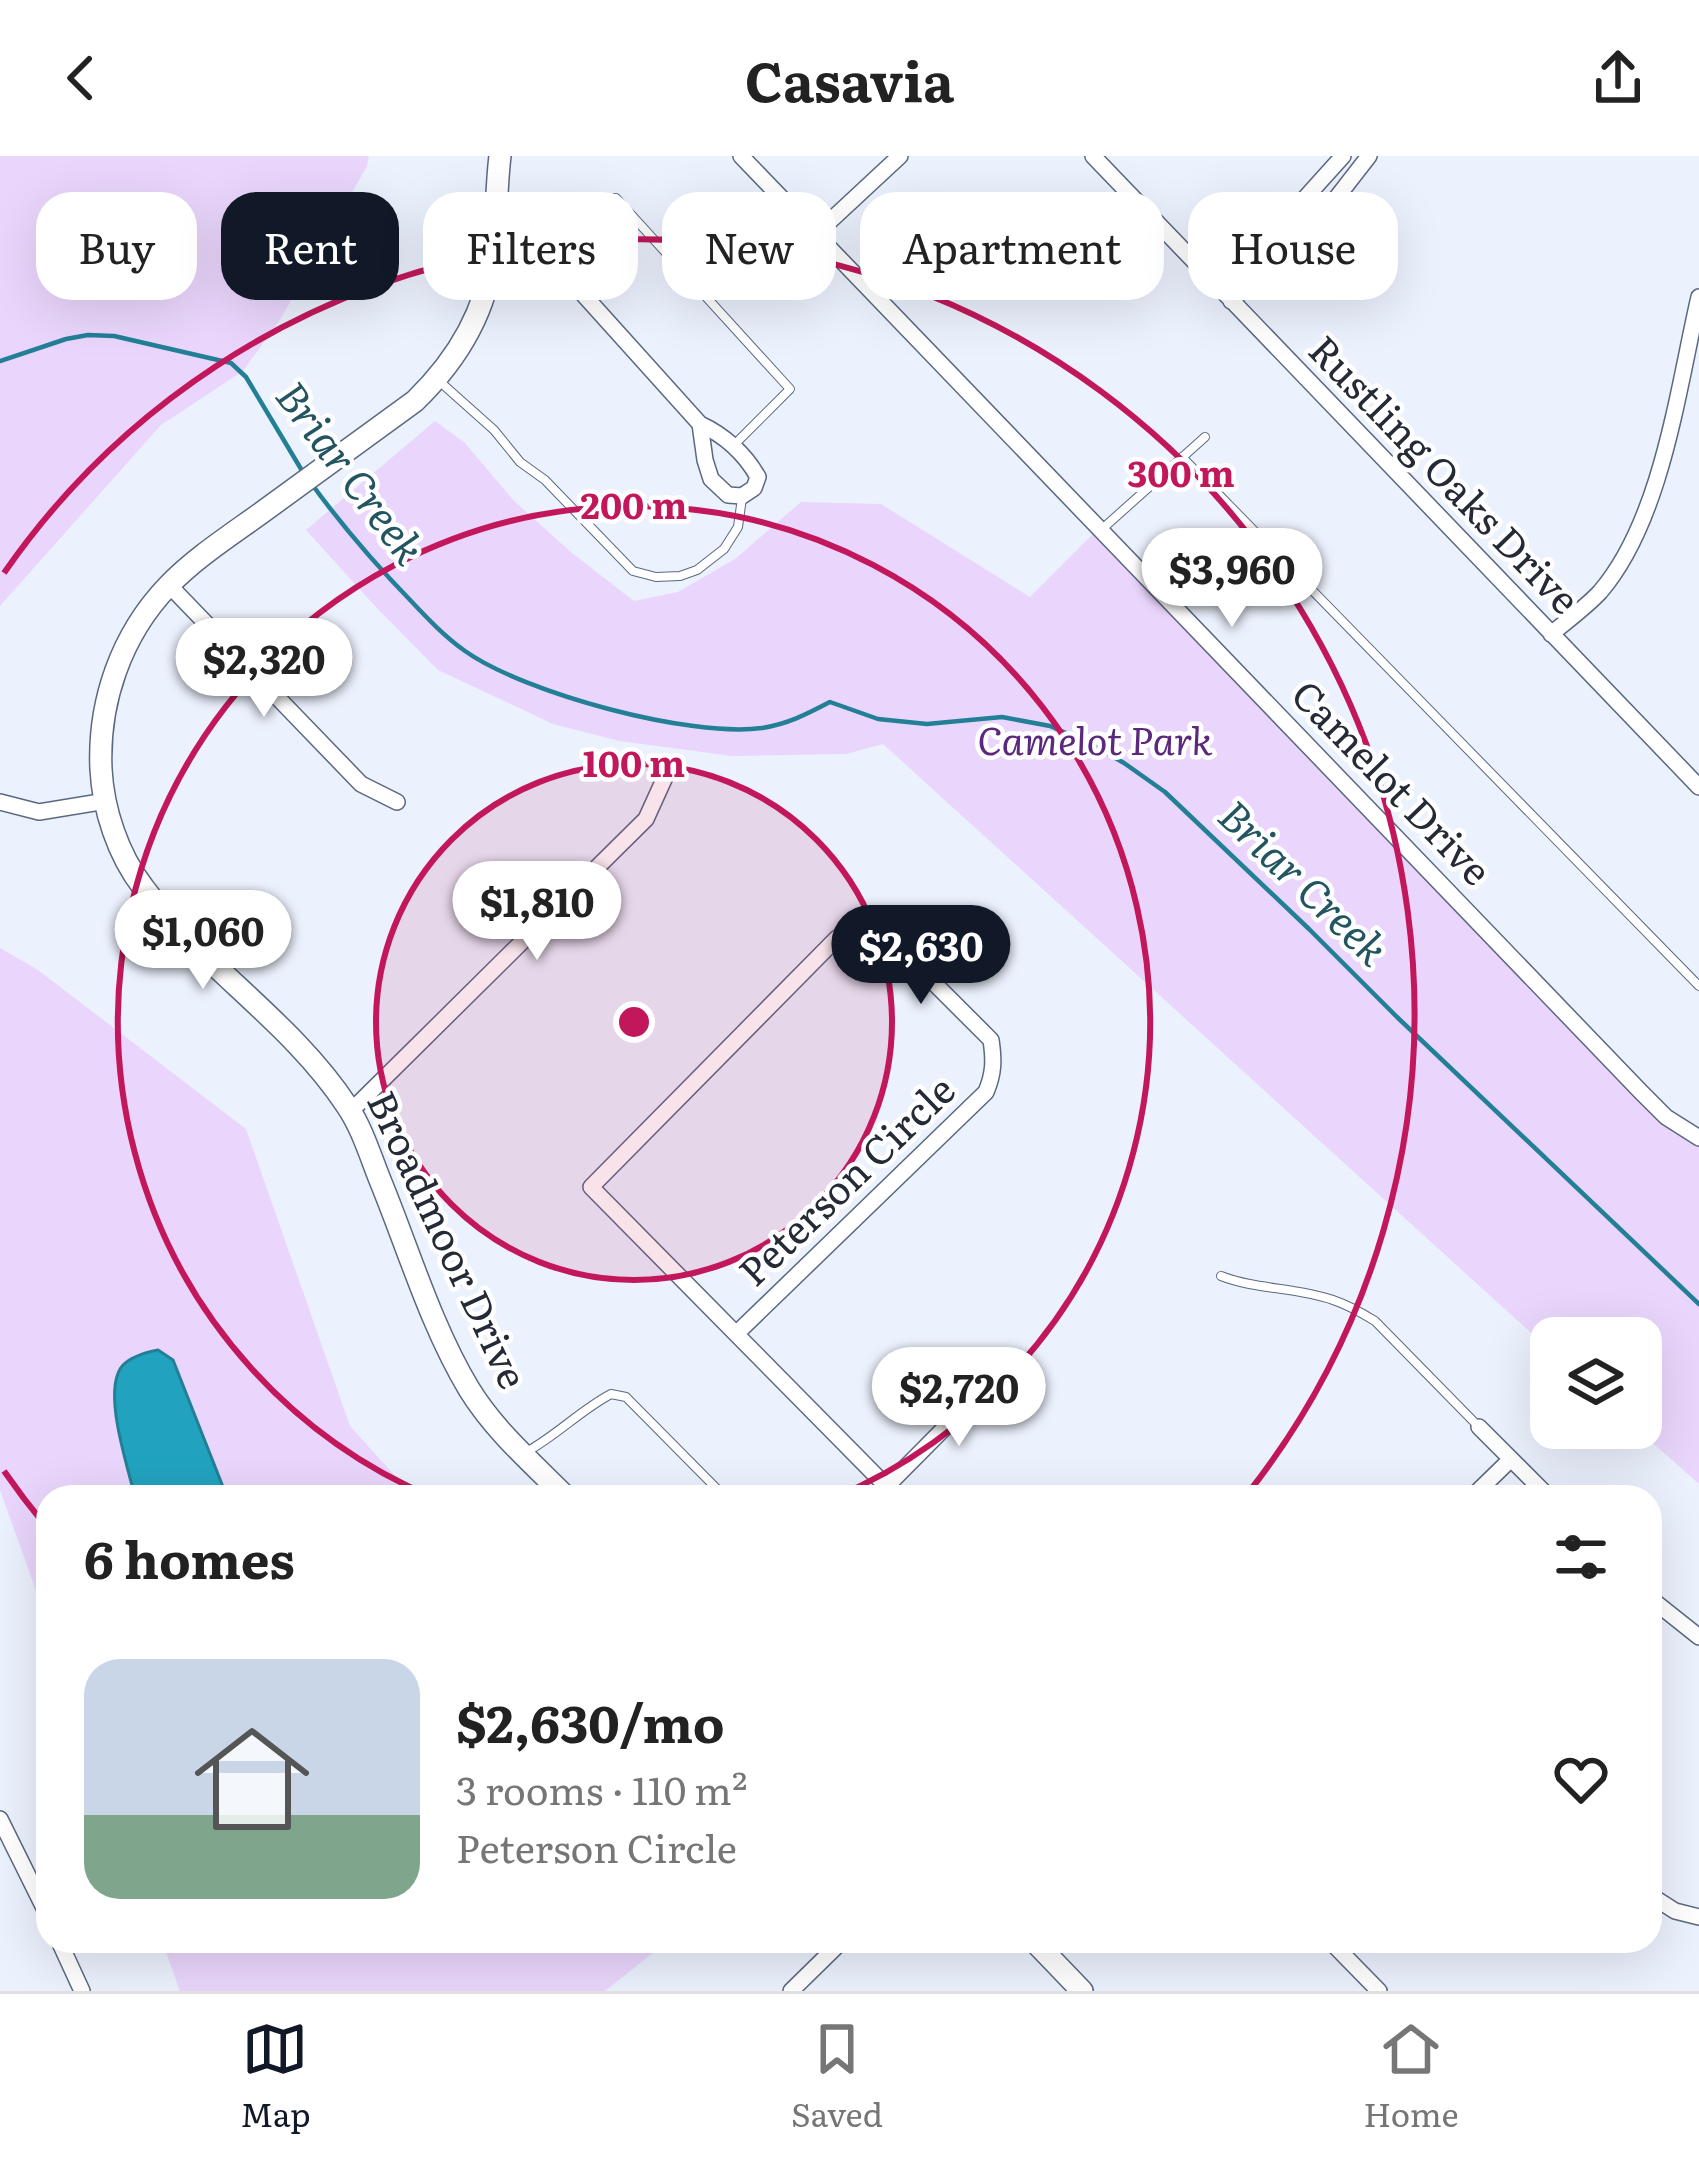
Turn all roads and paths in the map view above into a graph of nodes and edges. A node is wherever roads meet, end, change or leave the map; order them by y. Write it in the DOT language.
graph roads {
  1 [pos="500,156"];
  2 [pos="741,156"];
  3 [pos="900,156"];
  4 [pos="1093,156"];
  5 [pos="1343,156"];
  6 [pos="1369,156"];
  7 [pos="497,192"];
  8 [pos="775,192"];
  9 [pos="1311,192"];
  10 [pos="836,215"];
  11 [pos="638,222"];
  12 [pos="1188,256"];
  13 [pos="836,257"];
  14 [pos="1699,297"];
  15 [pos="483,300"];
  16 [pos="588,300"];
  17 [pos="1231,301"];
  18 [pos="437,380"];
  19 [pos="700,424"];
  20 [pos="1205,436"];
  21 [pos="733,446"];
  22 [pos="1182,457"];
  23 [pos="742,496"];
  24 [pos="1100,531"];
  25 [pos="169,585"];
  26 [pos="1551,634"];
  27 [pos="666,776"];
  28 [pos="1699,787"];
  29 [pos="106,801"];
  30 [pos="0,802"];
  31 [pos="397,802"];
  32 [pos="1699,986"];
  33 [pos="351,1111"];
  34 [pos="1699,1138"];
  35 [pos="1221,1276"];
  36 [pos="736,1334"];
  37 [pos="995,1377"];
  38 [pos="1479,1427"];
  39 [pos="524,1454"];
  40 [pos="1510,1459"];
  41 [pos="554,1485"];
  42 [pos="713,1485"];
  43 [pos="886,1485"];
  44 [pos="897,1485"];
  45 [pos="1484,1485"];
  46 [pos="1537,1485"];
  47 [pos="1662,1608"];
  48 [pos="1699,1637"];
  49 [pos="0,1819"];
  50 [pos="36,1893"];
  51 [pos="1662,1903"];
  52 [pos="1699,1917"];
  53 [pos="65,1953"];
  54 [pos="830,1953"];
  55 [pos="1046,1953"];
  56 [pos="1342,1953"];
  57 [pos="82,1991"];
  58 [pos="791,1991"];
  59 [pos="1082,1991"];
  60 [pos="1379,1991"];
  1 -- 7 [label="street, Broadmoor Drive"];
  2 -- 8 [label="street, Camelot Drive"];
  3 -- 10 [label="street"];
  4 -- 12 [label="street, Rustling Oaks Drive"];
  5 -- 9 [label="street"];
  6 -- 17 [label="street"];
  11 -- 21 [label="lane"];
  13 -- 24 [label="street, Camelot Drive"];
  14 -- 26 [label="street"];
  15 -- 18 [label="street, Broadmoor Drive"];
  16 -- 19 [label="street"];
  17 -- 26 [label="street, Rustling Oaks Drive"];
  18 -- 23 [label="lane"];
  18 -- 25 [label="street, Broadmoor Drive"];
  19 -- 21 [label="street"];
  19 -- 23 [label="street"];
  20 -- 22 [label="lane"];
  21 -- 23 [label="street"];
  22 -- 24 [label="lane"];
  22 -- 32 [label="lane"];
  24 -- 34 [label="street, Camelot Drive"];
  25 -- 29 [label="street, Broadmoor Drive"];
  25 -- 31 [label="street"];
  26 -- 28 [label="street, Rustling Oaks Drive"];
  27 -- 33 [label="street"];
  29 -- 30 [label="street"];
  29 -- 33 [label="street, Broadmoor Drive"];
  33 -- 39 [label="street, Broadmoor Drive"];
  35 -- 38 [label="lane"];
  36 -- 36 [label="street, Peterson Circle"];
  36 -- 43 [label="street"];
  37 -- 44 [label="street"];
  38 -- 40 [label="street"];
  39 -- 41 [label="street, Broadmoor Drive"];
  39 -- 42 [label="lane"];
  40 -- 45 [label="street"];
  40 -- 46 [label="street"];
  47 -- 48 [label="street"];
  49 -- 50 [label="street"];
  51 -- 52 [label="street"];
  53 -- 57 [label="street"];
  54 -- 58 [label="street"];
  55 -- 59 [label="street"];
  56 -- 60 [label="street"];
}
